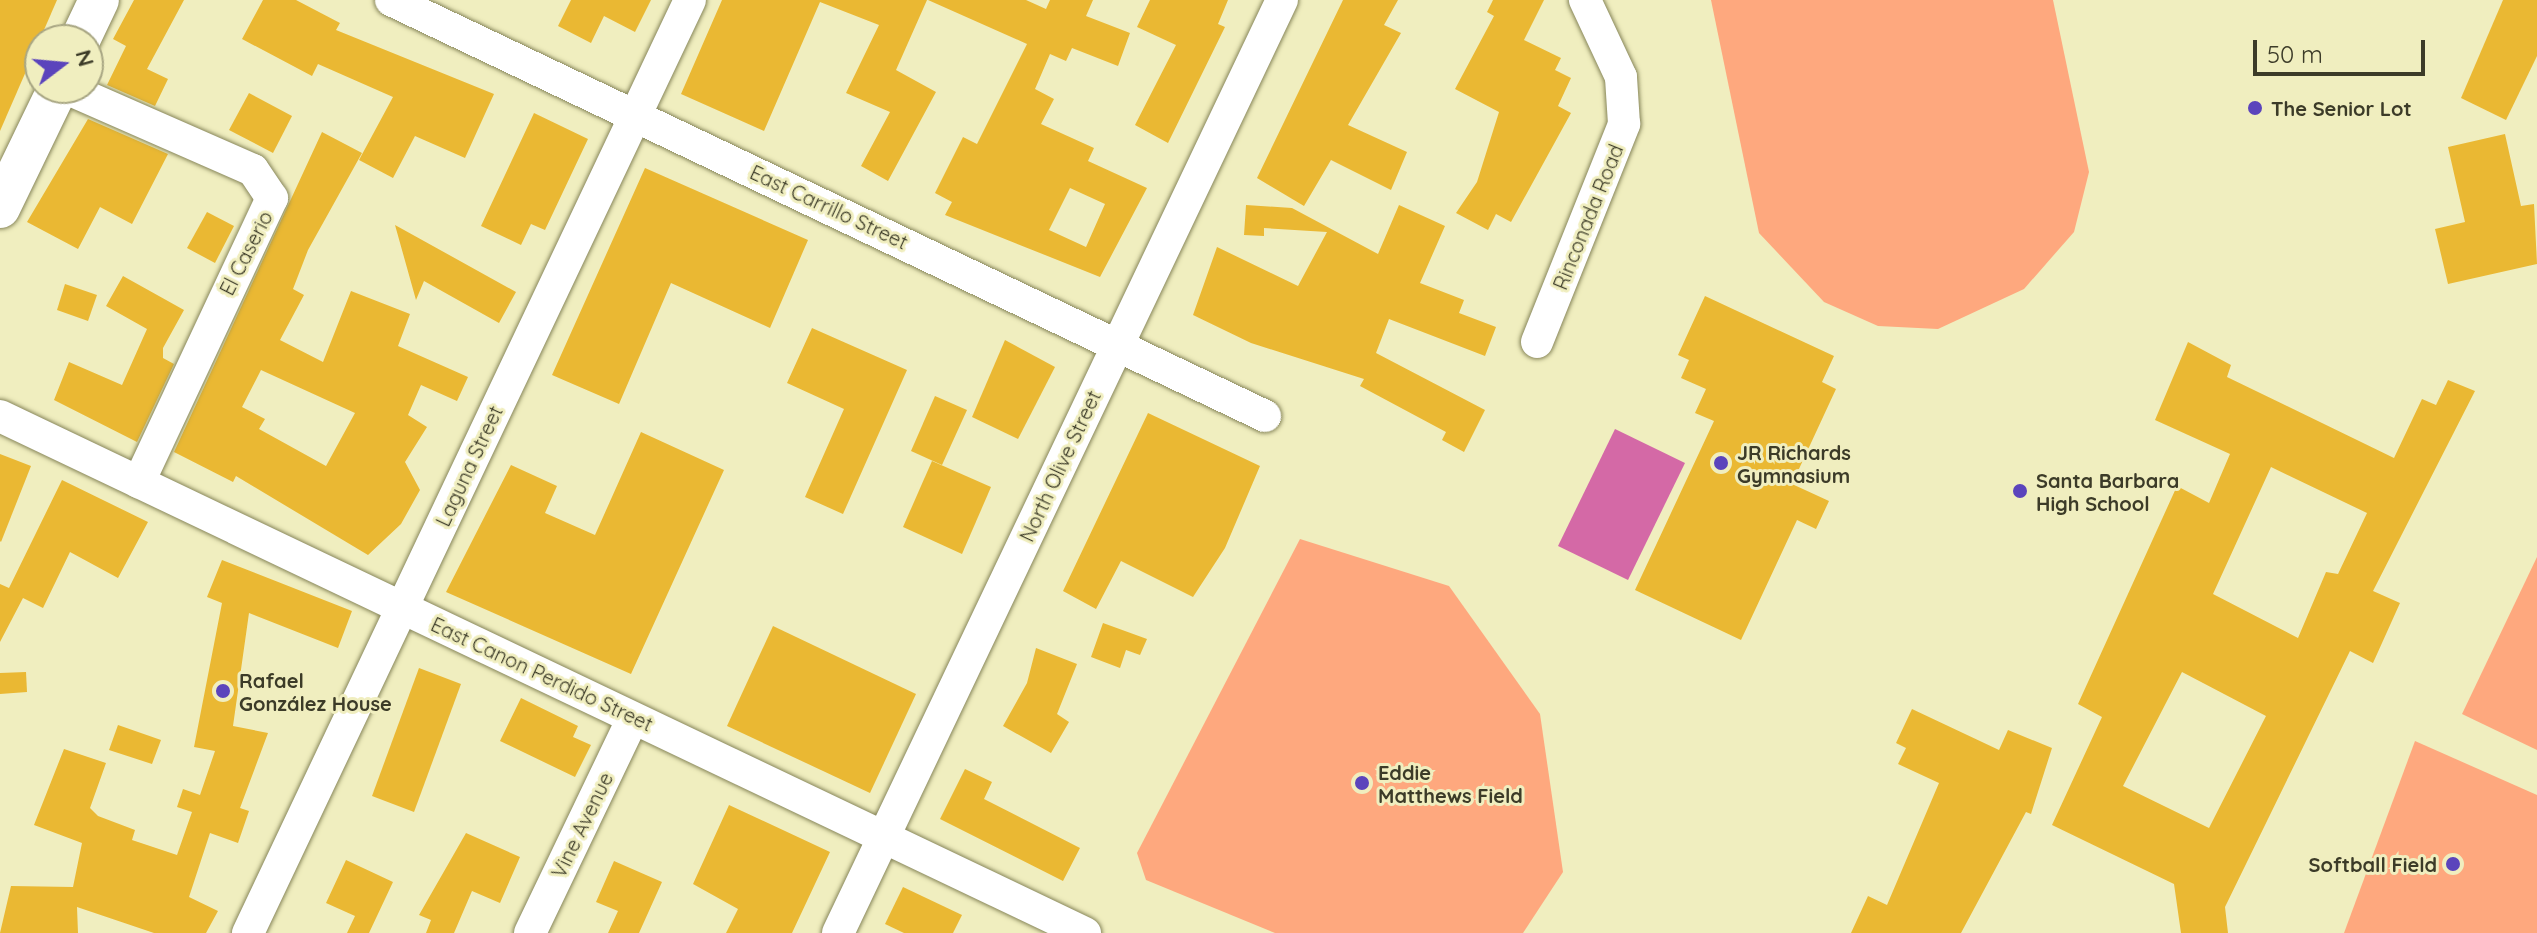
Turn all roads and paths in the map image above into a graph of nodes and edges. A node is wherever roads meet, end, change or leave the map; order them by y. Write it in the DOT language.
graph roads {
  1 [pos="99,0"];
  2 [pos="391,0"];
  3 [pos="690,0"];
  4 [pos="1282,0"];
  5 [pos="1585,0"];
  6 [pos="88,24"];
  7 [pos="50,104"];
  8 [pos="102,104"];
  9 [pos="635,116"];
  10 [pos="0,208"];
  11 [pos="1537,342"];
  12 [pos="1118,344"];
  13 [pos="0,416"];
  14 [pos="1265,416"];
  15 [pos="139,482"];
  16 [pos="402,607"];
  17 [pos="633,718"];
  18 [pos="884,837"];
  19 [pos="248,933"];
  20 [pos="530,933"];
  21 [pos="838,933"];
  22 [pos="1085,933"];
  1 -- 6 [label="main road"];
  2 -- 9 [label="street, East Carrillo Street"];
  3 -- 9 [label="street, Laguna Street"];
  4 -- 12 [label="street, North Olive Street"];
  5 -- 11 [label="street, Rinconada Road"];
  7 -- 10 [label="main road"];
  8 -- 15 [label="street, El Caserio"];
  9 -- 12 [label="street, East Carrillo Street"];
  9 -- 16 [label="street, Laguna Street"];
  12 -- 14 [label="street, East Carrillo Street"];
  12 -- 18 [label="street, North Olive Street"];
  13 -- 15 [label="street, East Canon Perdido Street"];
  15 -- 16 [label="street, East Canon Perdido Street"];
  16 -- 17 [label="street, East Canon Perdido Street"];
  16 -- 19 [label="street, Laguna Street"];
  17 -- 18 [label="street, East Canon Perdido Street"];
  17 -- 20 [label="street, Vine Avenue"];
  18 -- 21 [label="street, North Olive Street"];
  18 -- 22 [label="street, East Canon Perdido Street"];
}
